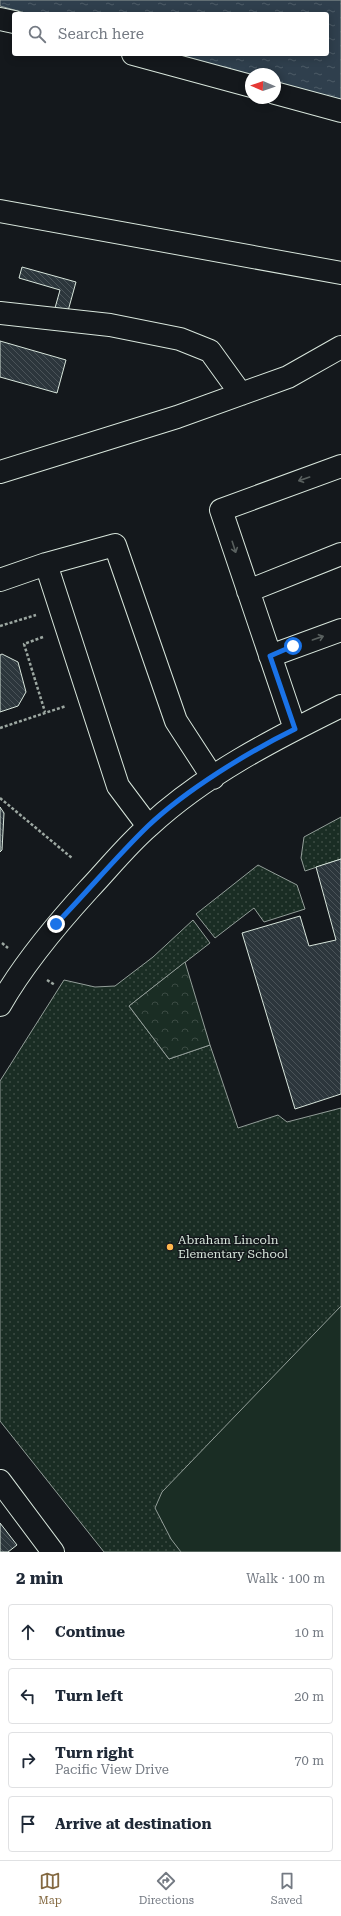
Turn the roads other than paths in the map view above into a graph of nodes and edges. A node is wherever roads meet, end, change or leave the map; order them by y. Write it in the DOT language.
graph roads {
  1 [pos="0,19"];
  2 [pos="12,22"];
  3 [pos="140,56"];
  4 [pos="245,84"];
  5 [pos="281,95"];
  6 [pos="341,111"];
  7 [pos="0,210"];
  8 [pos="341,273"];
  9 [pos="0,313"];
  10 [pos="341,347"];
  11 [pos="241,394"];
  12 [pos="341,466"];
  13 [pos="0,472"];
  14 [pos="341,554"];
  15 [pos="46,564"];
  16 [pos="0,580"];
  17 [pos="248,591"];
  18 [pos="341,630"];
  19 [pos="270,656"];
  20 [pos="341,706"];
  21 [pos="295,729"];
  22 [pos="212,778"];
  23 [pos="148,826"];
  24 [pos="3,992"];
  25 [pos="0,1481"];
  26 [pos="53,1552"];
  1 -- 2 [label="street"];
  3 -- 4 [label="street"];
  5 -- 6 [label="street"];
  7 -- 8 [label="street"];
  9 -- 11 [label="street"];
  10 -- 11 [label="street"];
  11 -- 13 [label="street"];
  12 -- 17 [label="street, one-way"];
  14 -- 17 [label="street"];
  15 -- 16 [label="street"];
  15 -- 22 [label="street"];
  15 -- 23 [label="street"];
  17 -- 19 [label="street"];
  19 -- 18 [label="street, one-way"];
  19 -- 21 [label="street"];
  20 -- 21 [label="street"];
  21 -- 22 [label="street"];
  22 -- 23 [label="street"];
  23 -- 24 [label="street"];
  25 -- 26 [label="street"];
}
